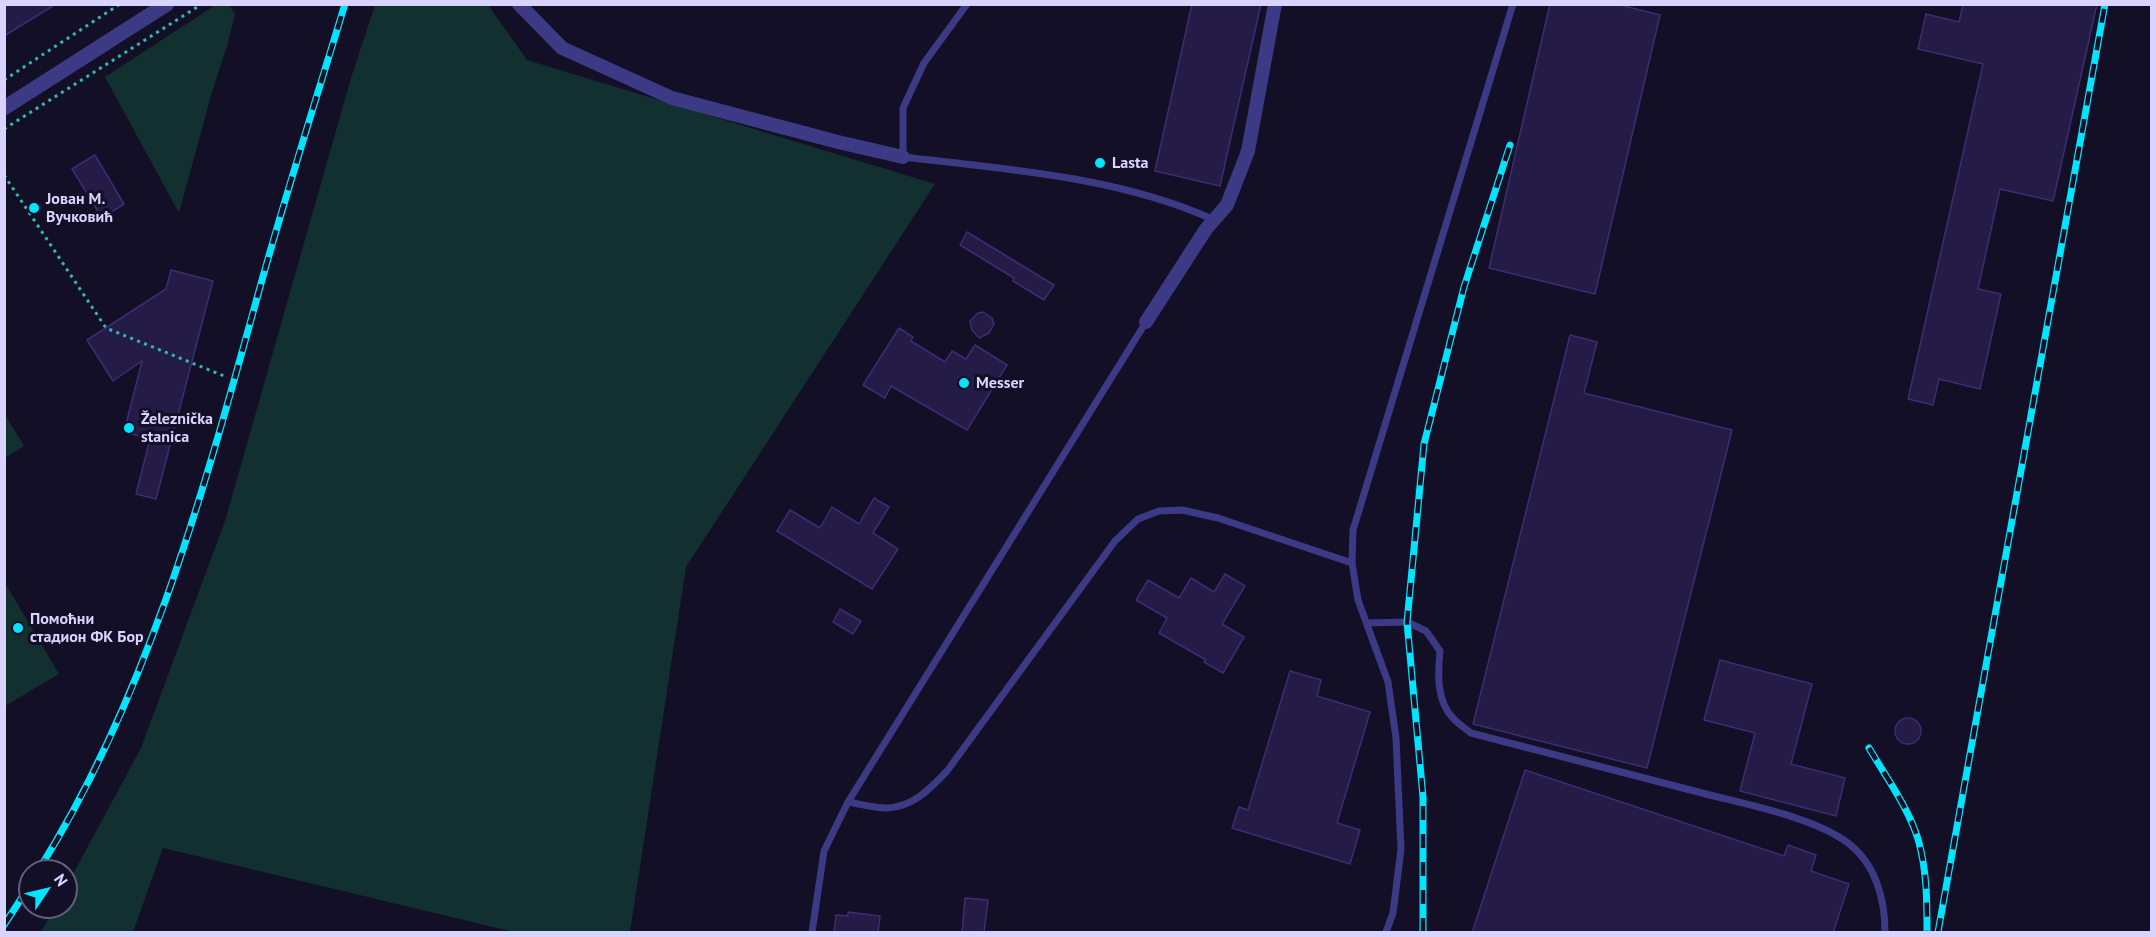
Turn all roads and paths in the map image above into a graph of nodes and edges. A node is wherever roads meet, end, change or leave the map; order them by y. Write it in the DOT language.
graph roads {
  1 [pos="120,4"];
  2 [pos="167,4"];
  3 [pos="202,4"];
  4 [pos="519,4"];
  5 [pos="967,4"];
  6 [pos="1275,4"];
  7 [pos="1513,4"];
  8 [pos="4,80"];
  9 [pos="4,108"];
  10 [pos="4,129"];
  11 [pos="903,157"];
  12 [pos="4,175"];
  13 [pos="1214,220"];
  14 [pos="1146,322"];
  15 [pos="224,376"];
  16 [pos="1352,563"];
  17 [pos="1367,623"];
  18 [pos="848,802"];
  19 [pos="812,933"];
  20 [pos="1386,933"];
  21 [pos="1885,933"];
  1 -- 8 [label="path"];
  2 -- 9 [label="street"];
  3 -- 10 [label="path"];
  4 -- 11 [label="street"];
  5 -- 11 [label="lane"];
  6 -- 13 [label="street"];
  7 -- 16 [label="lane"];
  11 -- 13 [label="lane"];
  12 -- 15 [label="path"];
  13 -- 14 [label="street"];
  14 -- 18 [label="lane"];
  16 -- 17 [label="lane"];
  16 -- 18 [label="lane"];
  17 -- 20 [label="lane"];
  17 -- 21 [label="lane"];
  18 -- 19 [label="lane"];
}
